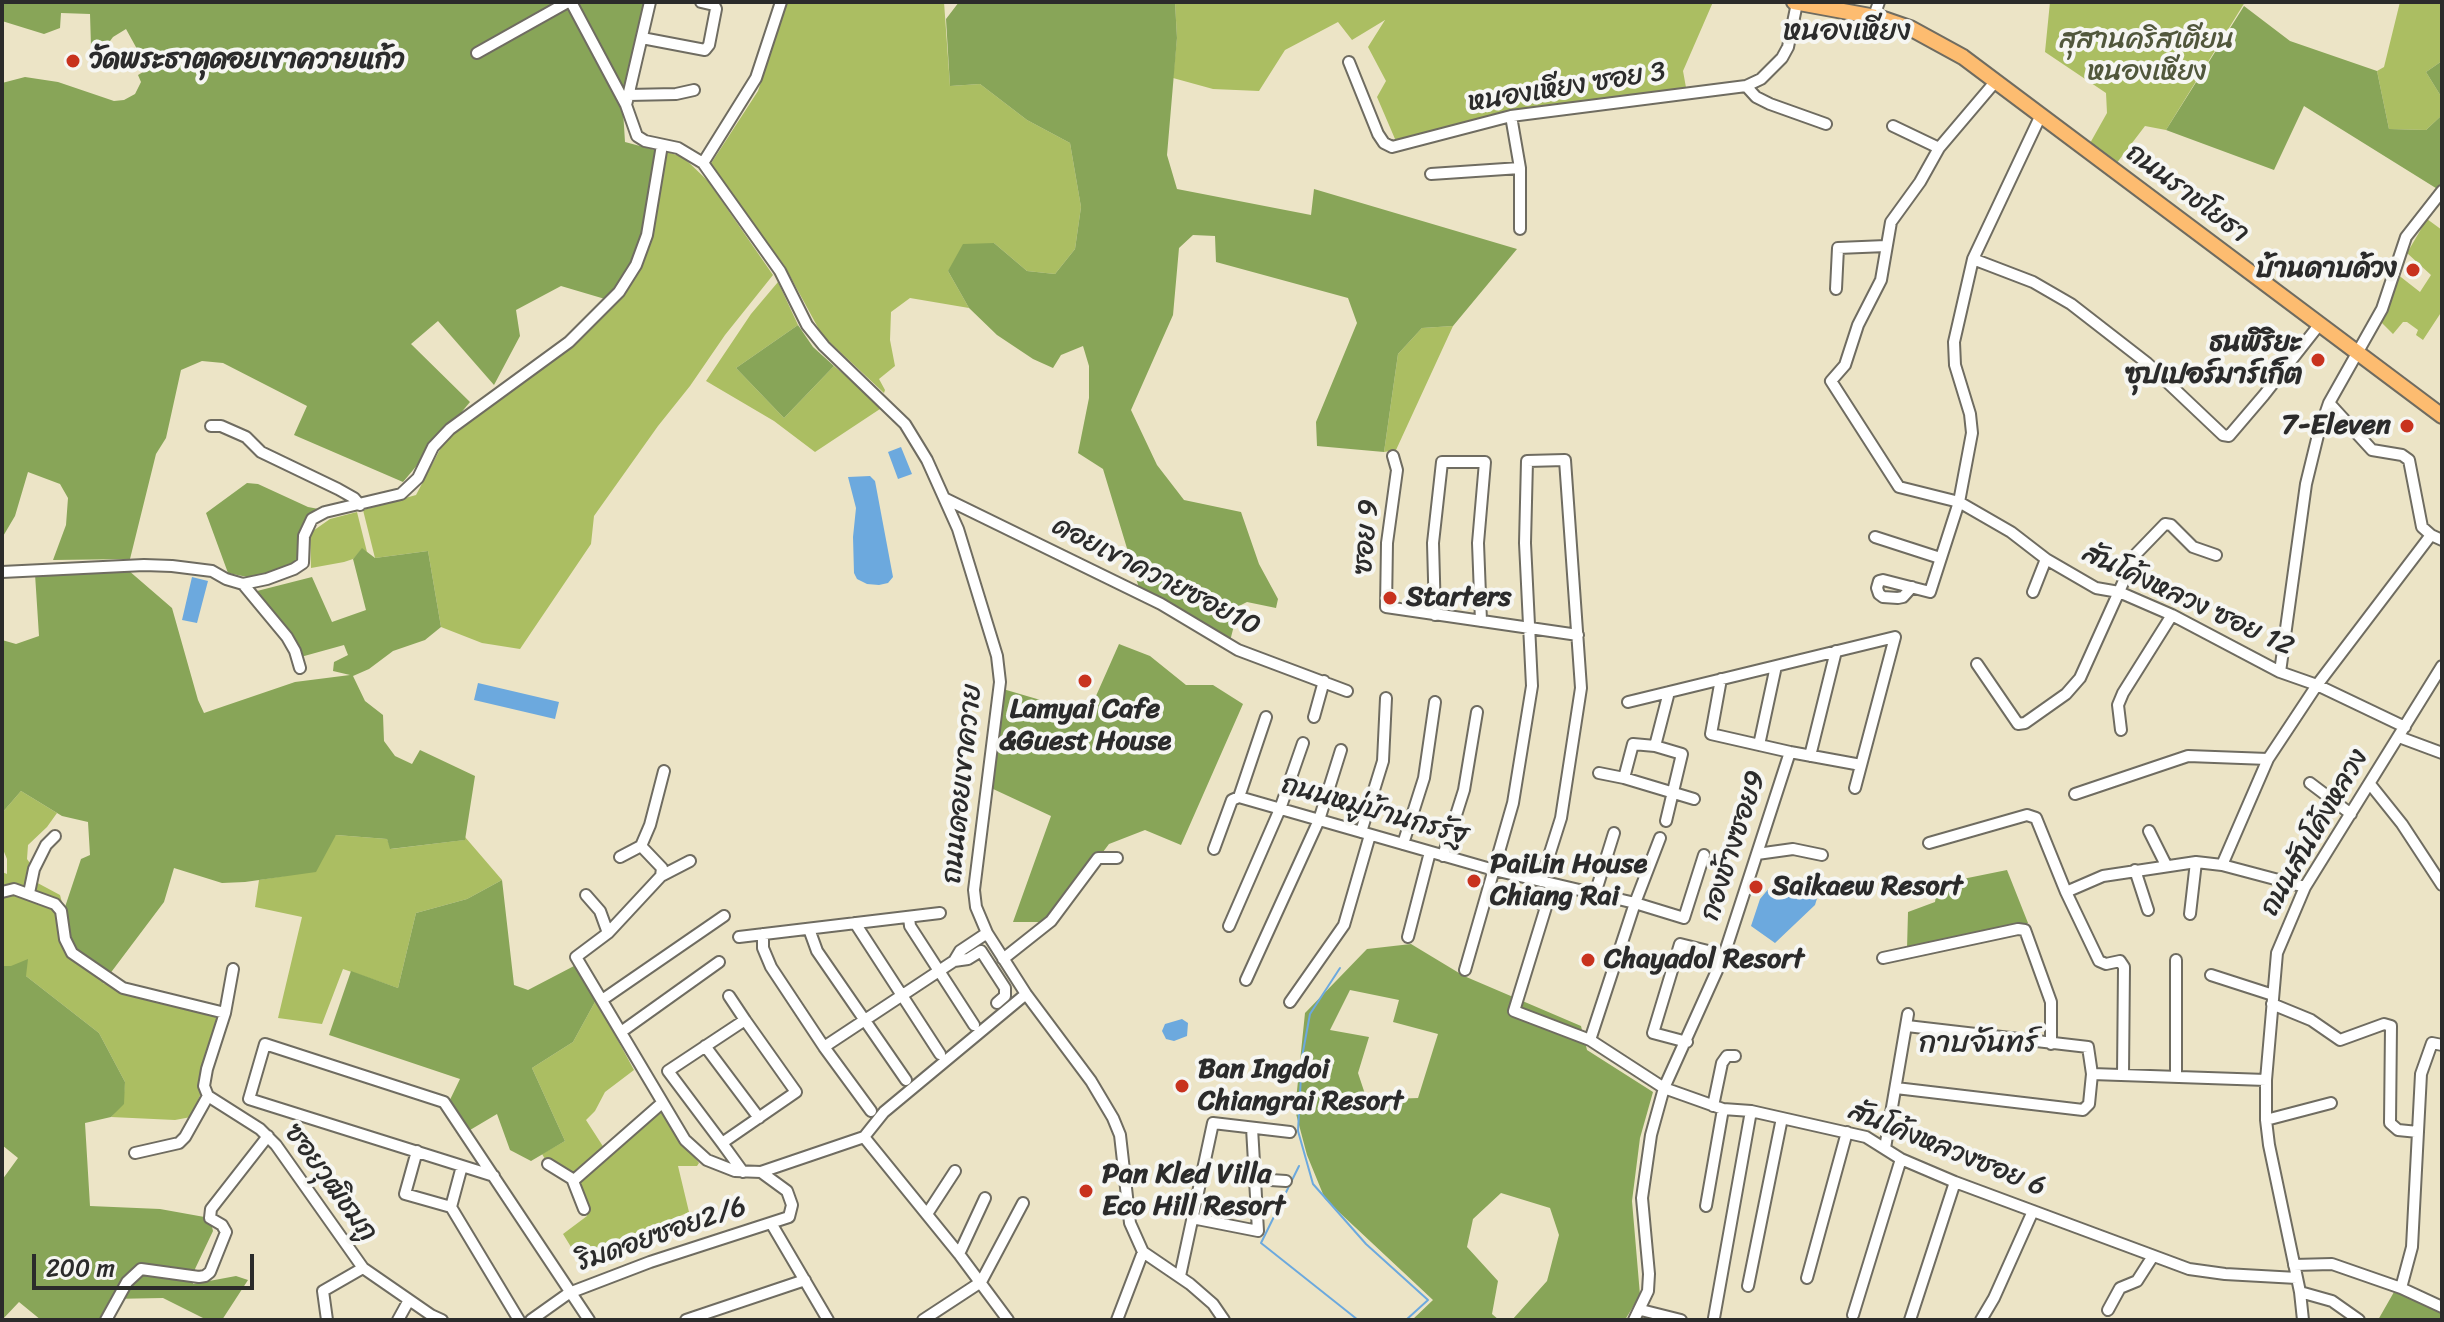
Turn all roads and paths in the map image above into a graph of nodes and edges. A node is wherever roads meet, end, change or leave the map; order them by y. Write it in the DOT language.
graph roads {
  1 [pos="570,2"];
  2 [pos="650,2"];
  3 [pos="701,2"];
  4 [pos="781,2"];
  5 [pos="1795,2"];
  6 [pos="1876,9"];
  7 [pos="642,38"];
  8 [pos="477,53"];
  9 [pos="1349,62"];
  10 [pos="1995,82"];
  11 [pos="1746,86"];
  12 [pos="694,90"];
  13 [pos="627,100"];
  14 [pos="1511,116"];
  15 [pos="2040,117"];
  16 [pos="1826,124"];
  17 [pos="1893,126"];
  18 [pos="662,145"];
  19 [pos="1939,148"];
  20 [pos="703,163"];
  21 [pos="1520,168"];
  22 [pos="1431,174"];
  23 [pos="2442,191"];
  24 [pos="1520,229"];
  25 [pos="1886,246"];
  26 [pos="1973,259"];
  27 [pos="1836,289"];
  28 [pos="2319,325"];
  29 [pos="2359,353"];
  30 [pos="2329,403"];
  31 [pos="2442,416"];
  32 [pos="211,426"];
  33 [pos="1393,456"];
  34 [pos="946,499"];
  35 [pos="1959,502"];
  36 [pos="360,505"];
  37 [pos="2431,535"];
  38 [pos="1875,537"];
  39 [pos="2442,540"];
  40 [pos="2216,555"];
  41 [pos="1940,558"];
  42 [pos="2046,559"];
  43 [pos="2,572"];
  44 [pos="243,584"];
  45 [pos="1912,587"];
  46 [pos="2033,592"];
  47 [pos="2119,592"];
  48 [pos="1435,615"];
  49 [pos="2172,615"];
  50 [pos="1481,621"];
  51 [pos="1530,627"];
  52 [pos="1578,635"];
  53 [pos="1836,651"];
  54 [pos="1977,664"];
  55 [pos="1776,666"];
  56 [pos="2442,666"];
  57 [pos="300,668"];
  58 [pos="2280,672"];
  59 [pos="1721,679"];
  60 [pos="1324,681"];
  61 [pos="2317,685"];
  62 [pos="1347,691"];
  63 [pos="1669,692"];
  64 [pos="1386,698"];
  65 [pos="1435,702"];
  66 [pos="1628,702"];
  67 [pos="1477,712"];
  68 [pos="1266,717"];
  69 [pos="1314,717"];
  70 [pos="2121,730"];
  71 [pos="2402,732"];
  72 [pos="1303,743"];
  73 [pos="1759,745"];
  74 [pos="1655,746"];
  75 [pos="1341,750"];
  76 [pos="1790,752"];
  77 [pos="2442,753"];
  78 [pos="1810,756"];
  79 [pos="2268,759"];
  80 [pos="1861,765"];
  81 [pos="664,771"];
  82 [pos="1599,773"];
  83 [pos="1624,778"];
  84 [pos="2310,783"];
  85 [pos="2370,784"];
  86 [pos="1855,788"];
  87 [pos="1671,791"];
  88 [pos="2075,794"];
  89 [pos="1239,797"];
  90 [pos="1694,799"];
  91 [pos="1280,809"];
  92 [pos="2351,814"];
  93 [pos="1319,820"];
  94 [pos="1666,821"];
  95 [pos="2149,831"];
  96 [pos="1366,833"];
  97 [pos="1614,833"];
  98 [pos="55,836"];
  99 [pos="1660,838"];
  100 [pos="1929,843"];
  101 [pos="1403,844"];
  102 [pos="641,846"];
  103 [pos="1214,849"];
  104 [pos="1430,852"];
  105 [pos="1757,854"];
  106 [pos="1704,855"];
  107 [pos="1822,855"];
  108 [pos="1443,856"];
  109 [pos="620,857"];
  110 [pos="1117,858"];
  111 [pos="690,861"];
  112 [pos="2196,862"];
  113 [pos="2166,865"];
  114 [pos="2222,865"];
  115 [pos="1494,870"];
  116 [pos="2135,870"];
  117 [pos="661,876"];
  118 [pos="1541,881"];
  119 [pos="2442,885"];
  120 [pos="2305,887"];
  121 [pos="2,892"];
  122 [pos="2066,892"];
  123 [pos="29,893"];
  124 [pos="1595,894"];
  125 [pos="586,895"];
  126 [pos="1635,903"];
  127 [pos="1541,904"];
  128 [pos="2148,910"];
  129 [pos="940,913"];
  130 [pos="2190,914"];
  131 [pos="724,916"];
  132 [pos="909,917"];
  133 [pos="855,923"];
  134 [pos="1229,926"];
  135 [pos="809,929"];
  136 [pos="608,933"];
  137 [pos="987,933"];
  138 [pos="763,934"];
  139 [pos="739,937"];
  140 [pos="1408,937"];
  141 [pos="1724,955"];
  142 [pos="1883,958"];
  143 [pos="1003,959"];
  144 [pos="2176,960"];
  145 [pos="954,961"];
  146 [pos="719,962"];
  147 [pos="233,969"];
  148 [pos="1465,970"];
  149 [pos="938,971"];
  150 [pos="2211,975"];
  151 [pos="1246,980"];
  152 [pos="1026,994"];
  153 [pos="902,995"];
  154 [pos="729,996"];
  155 [pos="2272,999"];
  156 [pos="602,1000"];
  157 [pos="1290,1002"];
  158 [pos="997,1003"];
  159 [pos="225,1013"];
  160 [pos="1908,1014"];
  161 [pos="745,1020"];
  162 [pos="864,1021"];
  163 [pos="974,1025"];
  164 [pos="1907,1026"];
  165 [pos="621,1032"];
  166 [pos="1590,1040"];
  167 [pos="1687,1042"];
  168 [pos="2051,1044"];
  169 [pos="2442,1045"];
  170 [pos="705,1046"];
  171 [pos="824,1047"];
  172 [pos="940,1054"];
  173 [pos="1735,1056"];
  174 [pos="2092,1074"];
  175 [pos="2123,1075"];
  176 [pos="2176,1077"];
  177 [pos="906,1080"];
  178 [pos="2266,1080"];
  179 [pos="1664,1088"];
  180 [pos="1896,1088"];
  181 [pos="208,1096"];
  182 [pos="662,1103"];
  183 [pos="2331,1103"];
  184 [pos="1718,1108"];
  185 [pos="871,1111"];
  186 [pos="1751,1111"];
  187 [pos="759,1118"];
  188 [pos="1782,1118"];
  189 [pos="2266,1120"];
  190 [pos="1252,1128"];
  191 [pos="1290,1132"];
  192 [pos="1847,1132"];
  193 [pos="2418,1132"];
  194 [pos="268,1136"];
  195 [pos="864,1137"];
  196 [pos="722,1143"];
  197 [pos="1885,1148"];
  198 [pos="417,1151"];
  199 [pos="135,1153"];
  200 [pos="1901,1159"];
  201 [pos="548,1164"];
  202 [pos="462,1166"];
  203 [pos="955,1171"];
  204 [pos="743,1172"];
  205 [pos="761,1172"];
  206 [pos="494,1176"];
  207 [pos="1255,1179"];
  208 [pos="574,1180"];
  209 [pos="1286,1181"];
  210 [pos="1955,1182"];
  211 [pos="985,1198"];
  212 [pos="1023,1203"];
  213 [pos="1706,1206"];
  214 [pos="451,1207"];
  215 [pos="584,1209"];
  216 [pos="2033,1211"];
  217 [pos="927,1214"];
  218 [pos="1192,1218"];
  219 [pos="771,1223"];
  220 [pos="1143,1252"];
  221 [pos="959,1254"];
  222 [pos="2153,1256"];
  223 [pos="2294,1265"];
  224 [pos="363,1268"];
  225 [pos="1180,1276"];
  226 [pos="1807,1278"];
  227 [pos="2297,1278"];
  228 [pos="805,1280"];
  229 [pos="981,1282"];
  230 [pos="1748,1286"];
  231 [pos="2401,1288"];
  232 [pos="2300,1292"];
  233 [pos="569,1293"];
  234 [pos="409,1300"];
  235 [pos="2442,1307"];
  236 [pos="2108,1310"];
  237 [pos="1638,1315"];
  238 [pos="1853,1315"];
  239 [pos="434,1318"];
  240 [pos="1714,1318"];
  241 [pos="106,1320"];
  242 [pos="327,1320"];
  243 [pos="398,1320"];
  244 [pos="519,1320"];
  245 [pos="531,1320"];
  246 [pos="589,1320"];
  247 [pos="686,1320"];
  248 [pos="828,1320"];
  249 [pos="923,1320"];
  250 [pos="1008,1320"];
  251 [pos="1117,1320"];
  252 [pos="1224,1320"];
  253 [pos="1681,1320"];
  254 [pos="1910,1320"];
  255 [pos="1981,1320"];
  256 [pos="2303,1320"];
  257 [pos="2359,1320"];
  1 -- 8 [label="street"];
  1 -- 13 [label="street"];
  2 -- 7 [label="street"];
  3 -- 7 [label="street"];
  4 -- 20 [label="street"];
  5 -- 6 [label="main road, ถนนราชโยธา"];
  5 -- 11 [label="street, หนองเหียง ซอย 3"];
  6 -- 10 [label="main road, ถนนราชโยธา"];
  7 -- 13 [label="street"];
  9 -- 14 [label="street, หนองเหียง ซอย 3"];
  10 -- 15 [label="main road, ถนนราชโยธา"];
  10 -- 19 [label="street"];
  11 -- 14 [label="street, หนองเหียง ซอย 3"];
  11 -- 16 [label="street"];
  12 -- 13 [label="street"];
  13 -- 18 [label="street"];
  14 -- 21 [label="street"];
  15 -- 26 [label="street"];
  15 -- 28 [label="main road, ถนนราชโยธา"];
  17 -- 19 [label="street"];
  18 -- 20 [label="street"];
  18 -- 36 [label="street"];
  19 -- 25 [label="street"];
  20 -- 34 [label="street, ถนนดอยเขาควาย"];
  21 -- 22 [label="street"];
  21 -- 24 [label="street"];
  23 -- 29 [label="street"];
  25 -- 27 [label="street"];
  25 -- 35 [label="street, สันโค้งหลวง ซอย 12"];
  26 -- 28 [label="street"];
  26 -- 35 [label="street"];
  28 -- 29 [label="main road, ถนนราชโยธา"];
  29 -- 30 [label="street"];
  29 -- 31 [label="main road, ถนนราชโยธา"];
  30 -- 37 [label="street"];
  30 -- 58 [label="street"];
  32 -- 36 [label="street"];
  33 -- 48 [label="street, ซอย 9"];
  34 -- 60 [label="street, ดอยเขาควายซอย10"];
  34 -- 137 [label="street, ถนนดอยเขาควาย"];
  35 -- 41 [label="street"];
  35 -- 42 [label="street, สันโค้งหลวง ซอย 12"];
  36 -- 44 [label="street"];
  37 -- 39 [label="street"];
  37 -- 61 [label="street"];
  38 -- 41 [label="street"];
  40 -- 47 [label="street"];
  41 -- 45 [label="street"];
  42 -- 46 [label="street"];
  42 -- 47 [label="street, สันโค้งหลวง ซอย 12"];
  43 -- 44 [label="street"];
  44 -- 57 [label="street"];
  47 -- 49 [label="street, สันโค้งหลวง ซอย 12"];
  47 -- 54 [label="street"];
  48 -- 50 [label="street"];
  48 -- 50 [label="street"];
  49 -- 58 [label="street, สันโค้งหลวง ซอย 12"];
  49 -- 70 [label="street"];
  50 -- 51 [label="street"];
  51 -- 52 [label="street"];
  51 -- 52 [label="street"];
  51 -- 115 [label="street"];
  52 -- 118 [label="street"];
  53 -- 55 [label="street"];
  53 -- 78 [label="street"];
  53 -- 80 [label="street"];
  55 -- 59 [label="street"];
  55 -- 73 [label="street"];
  56 -- 71 [label="street, ถนนสันโค้งหลวง"];
  58 -- 61 [label="street, สันโค้งหลวง ซอย 12"];
  59 -- 63 [label="street"];
  59 -- 73 [label="street"];
  60 -- 62 [label="street, ดอยเขาควายซอย10"];
  60 -- 69 [label="street"];
  61 -- 71 [label="street, สันโค้งหลวง ซอย 12"];
  61 -- 79 [label="street"];
  63 -- 66 [label="street"];
  63 -- 74 [label="street"];
  64 -- 96 [label="street"];
  65 -- 101 [label="street"];
  67 -- 108 [label="street"];
  68 -- 89 [label="street"];
  71 -- 77 [label="street, สันโค้งหลวง ซอย 12"];
  71 -- 85 [label="street, ถนนสันโค้งหลวง"];
  72 -- 91 [label="street"];
  73 -- 76 [label="street"];
  74 -- 83 [label="street"];
  74 -- 87 [label="street"];
  75 -- 93 [label="street"];
  76 -- 78 [label="street"];
  76 -- 105 [label="street, กองช้างซอย9"];
  78 -- 80 [label="street"];
  79 -- 88 [label="street"];
  79 -- 114 [label="street"];
  80 -- 86 [label="street"];
  81 -- 102 [label="street"];
  82 -- 83 [label="street"];
  83 -- 87 [label="street"];
  84 -- 92 [label="street"];
  85 -- 92 [label="street, ถนนสันโค้งหลวง"];
  85 -- 119 [label="street"];
  87 -- 90 [label="street"];
  87 -- 94 [label="street"];
  89 -- 91 [label="street, ถนนหมู่บ้านกรรัฐ"];
  89 -- 103 [label="street"];
  91 -- 93 [label="street, ถนนหมู่บ้านกรรัฐ"];
  91 -- 134 [label="street"];
  92 -- 120 [label="street, ถนนสันโค้งหลวง"];
  93 -- 96 [label="street, ถนนหมู่บ้านกรรัฐ"];
  93 -- 151 [label="street"];
  95 -- 113 [label="street"];
  96 -- 101 [label="street, ถนนหมู่บ้านกรรัฐ"];
  96 -- 157 [label="street"];
  97 -- 124 [label="street"];
  98 -- 123 [label="street"];
  99 -- 126 [label="street"];
  100 -- 122 [label="street"];
  101 -- 104 [label="street, ถนนหมู่บ้านกรรัฐ"];
  102 -- 109 [label="street"];
  102 -- 117 [label="street"];
  104 -- 108 [label="street, ถนนหมู่บ้านกรรัฐ"];
  104 -- 140 [label="street"];
  105 -- 107 [label="street"];
  105 -- 141 [label="street, กองช้างซอย9"];
  106 -- 126 [label="street, ถนนหมู่บ้านกรรัฐ"];
  108 -- 115 [label="street, ถนนหมู่บ้านกรรัฐ"];
  110 -- 143 [label="street"];
  111 -- 117 [label="street"];
  112 -- 113 [label="street"];
  112 -- 114 [label="street"];
  112 -- 130 [label="street"];
  113 -- 116 [label="street"];
  114 -- 120 [label="street"];
  115 -- 118 [label="street, ถนนหมู่บ้านกรรัฐ"];
  115 -- 148 [label="street"];
  116 -- 122 [label="street"];
  116 -- 128 [label="street"];
  117 -- 136 [label="street"];
  118 -- 124 [label="street, ถนนหมู่บ้านกรรัฐ"];
  120 -- 155 [label="street, ถนนสันโค้งหลวง"];
  121 -- 123 [label="street"];
  122 -- 175 [label="street"];
  123 -- 159 [label="street"];
  124 -- 126 [label="street, ถนนหมู่บ้านกรรัฐ"];
  125 -- 136 [label="street"];
  126 -- 166 [label="street"];
  127 -- 166 [label="street, สันโค้งหลวงซอย 6"];
  129 -- 132 [label="street"];
  131 -- 156 [label="street"];
  132 -- 133 [label="street"];
  132 -- 149 [label="street"];
  133 -- 135 [label="street"];
  133 -- 153 [label="street"];
  135 -- 138 [label="street"];
  135 -- 162 [label="street"];
  136 -- 156 [label="street"];
  137 -- 143 [label="street, ถนนดอยเขาควาย"];
  137 -- 145 [label="street"];
  138 -- 139 [label="street"];
  138 -- 171 [label="street"];
  141 -- 167 [label="street, กองช้างซอย9"];
  141 -- 167 [label="street"];
  142 -- 168 [label="street"];
  143 -- 152 [label="street, ถนนดอยเขาควาย"];
  144 -- 176 [label="street"];
  145 -- 149 [label="street"];
  145 -- 158 [label="street"];
  146 -- 165 [label="street"];
  147 -- 159 [label="street"];
  149 -- 153 [label="street"];
  149 -- 163 [label="street"];
  150 -- 155 [label="street"];
  152 -- 195 [label="street"];
  152 -- 220 [label="street, ถนนดอยเขาควาย"];
  153 -- 162 [label="street"];
  153 -- 172 [label="street"];
  154 -- 161 [label="street"];
  155 -- 178 [label="street, ถนนสันโค้งหลวง"];
  155 -- 193 [label="street"];
  156 -- 165 [label="street"];
  159 -- 181 [label="street"];
  160 -- 164 [label="street"];
  161 -- 170 [label="street"];
  161 -- 187 [label="street"];
  162 -- 171 [label="street"];
  162 -- 177 [label="street"];
  164 -- 168 [label="street"];
  164 -- 180 [label="street"];
  165 -- 182 [label="street"];
  166 -- 179 [label="street, สันโค้งหลวงซอย 6"];
  167 -- 179 [label="street, กองช้างซอย9"];
  168 -- 174 [label="street"];
  169 -- 193 [label="street"];
  170 -- 187 [label="street"];
  170 -- 196 [label="street"];
  171 -- 185 [label="street"];
  173 -- 184 [label="street"];
  174 -- 175 [label="street"];
  174 -- 180 [label="street"];
  175 -- 176 [label="street"];
  176 -- 178 [label="street"];
  178 -- 189 [label="street, ถนนสันโค้งหลวง"];
  179 -- 184 [label="street, สันโค้งหลวงซอย 6"];
  179 -- 237 [label="street, กองช้างซอย9"];
  180 -- 197 [label="street"];
  181 -- 194 [label="street, ซอยวุฒิชมภู"];
  181 -- 199 [label="street"];
  182 -- 204 [label="street"];
  182 -- 208 [label="street"];
  183 -- 189 [label="street"];
  184 -- 186 [label="street, สันโค้งหลวงซอย 6"];
  184 -- 213 [label="street"];
  186 -- 188 [label="street, สันโค้งหลวงซอย 6"];
  186 -- 240 [label="street"];
  187 -- 196 [label="street"];
  188 -- 192 [label="street, สันโค้งหลวงซอย 6"];
  188 -- 230 [label="street"];
  189 -- 223 [label="street, ถนนสันโค้งหลวง"];
  190 -- 191 [label="street"];
  190 -- 207 [label="street"];
  190 -- 218 [label="street"];
  192 -- 197 [label="street, สันโค้งหลวงซอย 6"];
  192 -- 226 [label="street"];
  193 -- 231 [label="street"];
  194 -- 224 [label="street, ซอยวุฒิชมภู"];
  194 -- 241 [label="street"];
  195 -- 205 [label="street"];
  195 -- 217 [label="street"];
  196 -- 204 [label="street"];
  197 -- 200 [label="street, สันโค้งหลวงซอย 6"];
  198 -- 202 [label="street"];
  198 -- 206 [label="street"];
  198 -- 214 [label="street"];
  200 -- 210 [label="street, สันโค้งหลวงซอย 6"];
  200 -- 238 [label="street"];
  201 -- 208 [label="street"];
  202 -- 206 [label="street"];
  202 -- 214 [label="street"];
  203 -- 217 [label="street"];
  204 -- 205 [label="street"];
  205 -- 219 [label="street"];
  206 -- 233 [label="street"];
  207 -- 209 [label="street"];
  207 -- 218 [label="street"];
  208 -- 215 [label="street"];
  210 -- 216 [label="street, สันโค้งหลวงซอย 6"];
  210 -- 254 [label="street"];
  211 -- 221 [label="street"];
  212 -- 229 [label="street"];
  214 -- 244 [label="street"];
  216 -- 222 [label="street, สันโค้งหลวงซอย 6"];
  216 -- 255 [label="street"];
  217 -- 221 [label="street"];
  218 -- 225 [label="street"];
  219 -- 228 [label="street"];
  219 -- 233 [label="street, ริมดอยซอย2/6"];
  220 -- 225 [label="street"];
  220 -- 251 [label="street"];
  221 -- 229 [label="street"];
  222 -- 227 [label="street, สันโค้งหลวงซอย 6"];
  222 -- 236 [label="street"];
  223 -- 227 [label="street, ถนนสันโค้งหลวง"];
  223 -- 231 [label="street"];
  224 -- 234 [label="street, ซอยวุฒิชมภู"];
  224 -- 242 [label="street"];
  225 -- 252 [label="street"];
  227 -- 232 [label="street, ถนนสันโค้งหลวง"];
  228 -- 247 [label="street"];
  228 -- 248 [label="street"];
  229 -- 249 [label="street"];
  229 -- 250 [label="street"];
  231 -- 235 [label="street"];
  232 -- 256 [label="street, ถนนสันโค้งหลวง"];
  232 -- 257 [label="street"];
  233 -- 245 [label="street, ริมดอยซอย2/6"];
  233 -- 246 [label="street"];
  234 -- 239 [label="street, ซอยวุฒิชมภู"];
  234 -- 243 [label="street"];
  237 -- 253 [label="street"];
}
